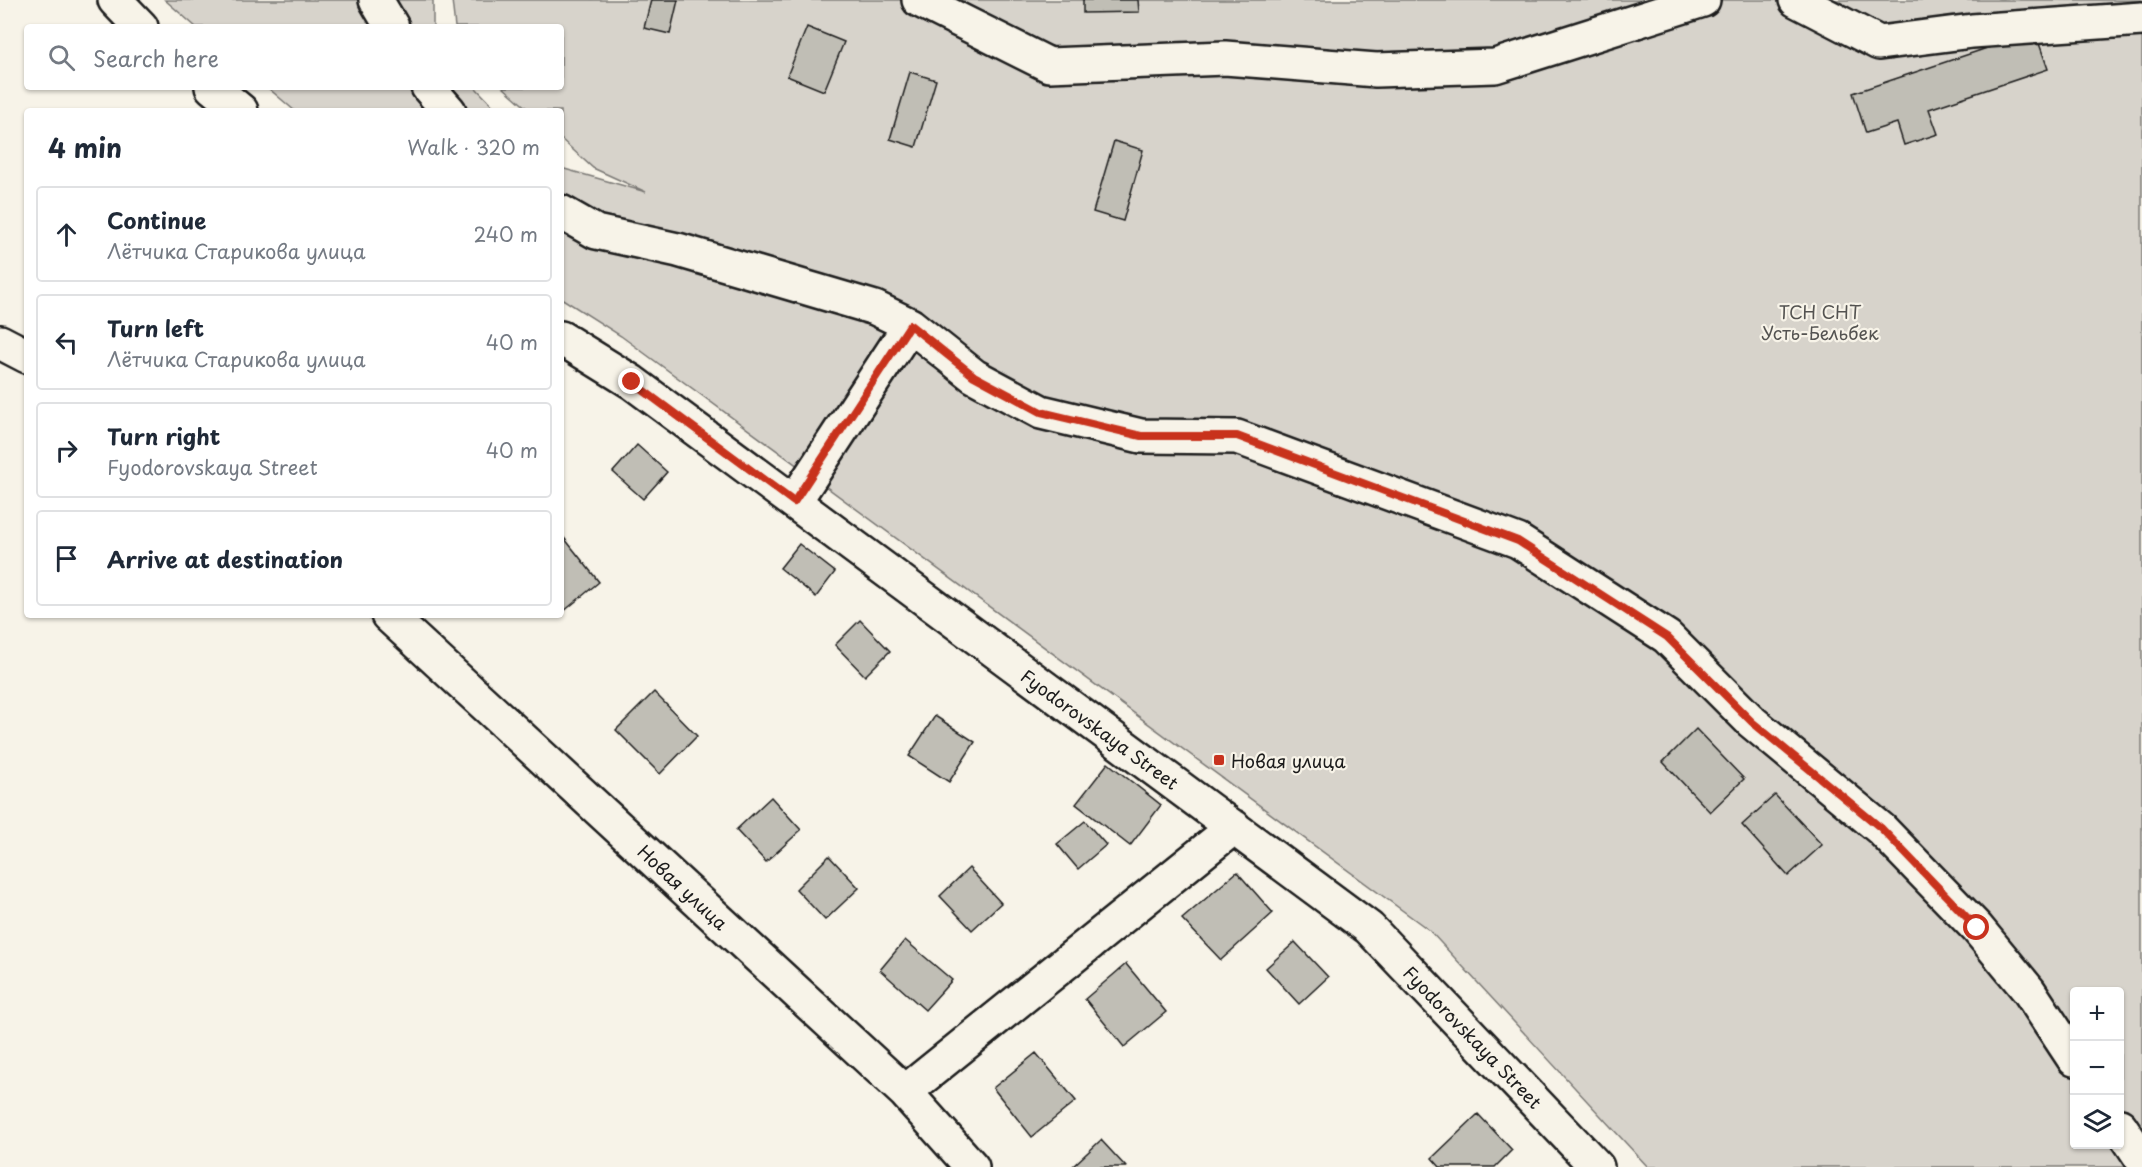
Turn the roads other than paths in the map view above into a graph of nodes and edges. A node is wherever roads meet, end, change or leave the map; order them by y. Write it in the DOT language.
graph roads {
  1 [pos="115,0"];
  2 [pos="376,0"];
  3 [pos="919,0"];
  4 [pos="1703,0"];
  5 [pos="1796,0"];
  6 [pos="2142,19"];
  7 [pos="138,24"];
  8 [pos="390,24"];
  9 [pos="216,90"];
  10 [pos="431,90"];
  11 [pos="237,108"];
  12 [pos="446,108"];
  13 [pos="564,214"];
  14 [pos="910,325"];
  15 [pos="564,340"];
  16 [pos="0,342"];
  17 [pos="24,354"];
  18 [pos="794,502"];
  19 [pos="391,618"];
  20 [pos="1234,827"];
  21 [pos="2070,1053"];
  22 [pos="905,1092"];
  23 [pos="2124,1132"];
  24 [pos="2142,1159"];
  25 [pos="972,1167"];
  26 [pos="1597,1167"];
  1 -- 7 [label="street"];
  2 -- 8 [label="street"];
  3 -- 4 [label="street"];
  5 -- 6 [label="street"];
  9 -- 11 [label="street"];
  10 -- 12 [label="street"];
  13 -- 14 [label="street"];
  14 -- 18 [label="street"];
  14 -- 21 [label="street"];
  15 -- 18 [label="street, Fyodorovskaya Street"];
  16 -- 17 [label="street"];
  18 -- 20 [label="street, Fyodorovskaya Street"];
  19 -- 22 [label="street, Новая улица"];
  20 -- 22 [label="street"];
  20 -- 26 [label="street, Fyodorovskaya Street"];
  22 -- 25 [label="street, Новая улица"];
  23 -- 24 [label="street"];
}
